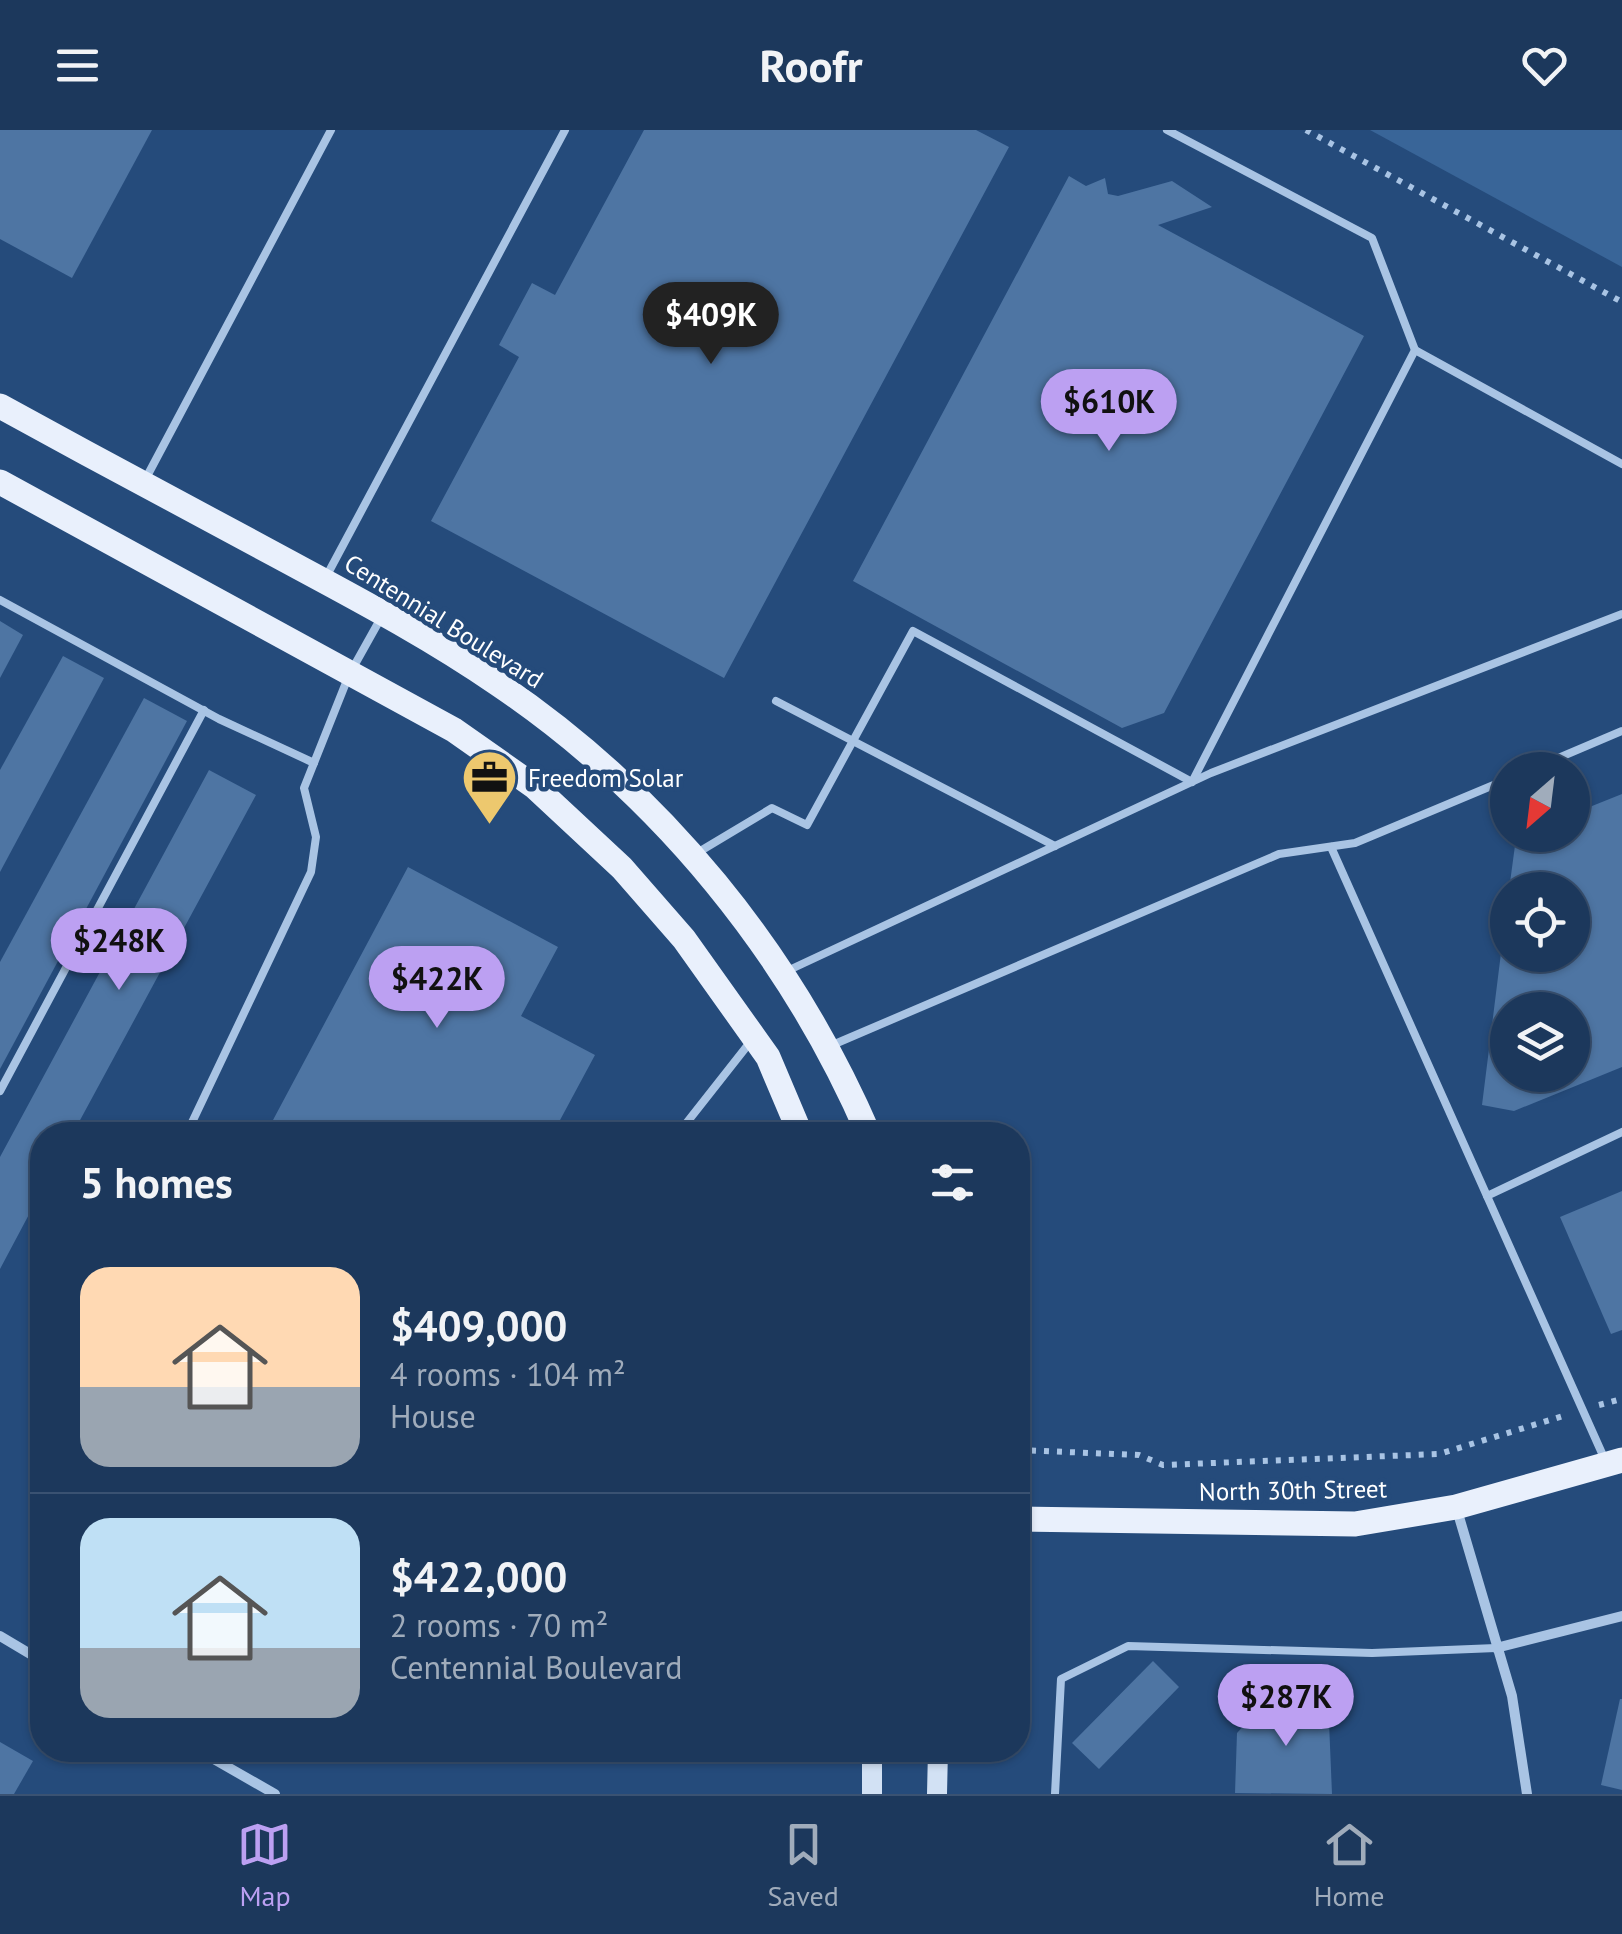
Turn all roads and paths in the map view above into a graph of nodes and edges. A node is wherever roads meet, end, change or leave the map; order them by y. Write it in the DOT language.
graph roads {
  1 [pos="330,130"];
  2 [pos="565,130"];
  3 [pos="1167,130"];
  4 [pos="1306,130"];
  5 [pos="1622,302"];
  6 [pos="1415,350"];
  7 [pos="0,406"];
  8 [pos="1622,464"];
  9 [pos="0,482"];
  10 [pos="143,484"];
  11 [pos="324,582"];
  12 [pos="0,600"];
  13 [pos="383,614"];
  14 [pos="1622,614"];
  15 [pos="350,673"];
  16 [pos="776,701"];
  17 [pos="204,710"];
  18 [pos="1622,732"];
  19 [pos="854,741"];
  20 [pos="1574,752"];
  21 [pos="314,763"];
  22 [pos="1192,782"];
  23 [pos="1490,787"];
  24 [pos="1055,846"];
  25 [pos="1331,846"];
  26 [pos="692,856"];
  27 [pos="783,972"];
  28 [pos="754,1037"];
  29 [pos="828,1047"];
  30 [pos="0,1090"];
  31 [pos="192,1122"];
  32 [pos="687,1122"];
  33 [pos="796,1122"];
  34 [pos="863,1122"];
  35 [pos="1622,1132"];
  36 [pos="1487,1196"];
  37 [pos="1622,1398"];
  38 [pos="1583,1410"];
  39 [pos="1030,1450"];
  40 [pos="1614,1462"];
  41 [pos="1456,1507"];
  42 [pos="1030,1519"];
  43 [pos="1622,1616"];
  44 [pos="0,1636"];
  45 [pos="1496,1648"];
  46 [pos="30,1654"];
  47 [pos="219,1762"];
  48 [pos="872,1762"];
  49 [pos="937,1762"];
  50 [pos="275,1794"];
  51 [pos="872,1794"];
  52 [pos="936,1794"];
  53 [pos="1055,1794"];
  54 [pos="1526,1794"];
  1 -- 10 [label="lane"];
  2 -- 11 [label="lane"];
  3 -- 6 [label="lane"];
  4 -- 5 [label="path"];
  6 -- 8 [label="lane"];
  6 -- 22 [label="lane"];
  7 -- 10 [label="main road, Centennial Boulevard"];
  9 -- 15 [label="main road"];
  10 -- 11 [label="main road, Centennial Boulevard"];
  11 -- 13 [label="main road, Centennial Boulevard"];
  12 -- 17 [label="lane"];
  13 -- 15 [label="lane"];
  13 -- 26 [label="main road, Centennial Boulevard"];
  14 -- 22 [label="lane"];
  15 -- 21 [label="lane"];
  15 -- 28 [label="main road"];
  16 -- 19 [label="lane"];
  17 -- 21 [label="lane"];
  17 -- 30 [label="lane"];
  18 -- 20 [label="lane"];
  19 -- 22 [label="lane"];
  19 -- 24 [label="lane"];
  19 -- 26 [label="lane"];
  21 -- 31 [label="lane"];
  22 -- 24 [label="lane"];
  23 -- 25 [label="lane"];
  24 -- 27 [label="lane"];
  25 -- 29 [label="lane"];
  25 -- 36 [label="lane"];
  26 -- 27 [label="main road, Centennial Boulevard"];
  27 -- 29 [label="main road, Centennial Boulevard"];
  28 -- 32 [label="lane"];
  28 -- 33 [label="main road"];
  29 -- 34 [label="main road, Centennial Boulevard"];
  35 -- 36 [label="lane"];
  36 -- 38 [label="lane"];
  37 -- 38 [label="path"];
  38 -- 39 [label="path"];
  38 -- 40 [label="lane"];
  40 -- 41 [label="main road, North 30th Street"];
  41 -- 42 [label="main road, North 30th Street"];
  41 -- 45 [label="street"];
  43 -- 45 [label="street"];
  44 -- 46 [label="street"];
  45 -- 53 [label="lane"];
  45 -- 54 [label="street"];
  47 -- 50 [label="street"];
  48 -- 51 [label="main road"];
  49 -- 52 [label="main road"];
}
